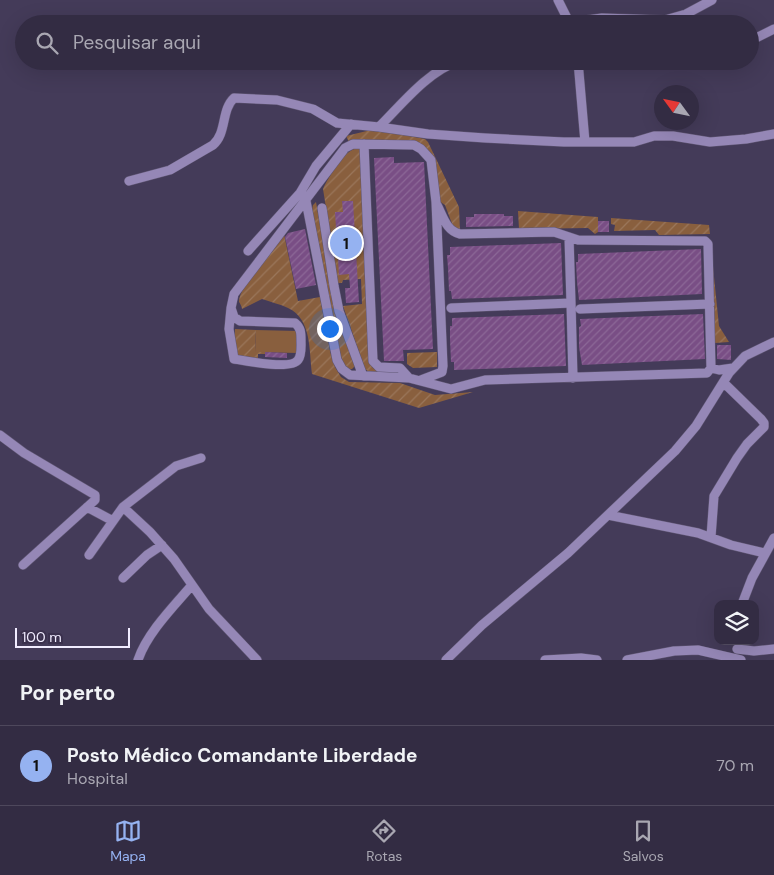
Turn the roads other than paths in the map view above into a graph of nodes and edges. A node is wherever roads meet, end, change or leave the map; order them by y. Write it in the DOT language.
graph roads {
  1 [pos="558,0"];
  2 [pos="712,0"];
  3 [pos="566,15"];
  4 [pos="682,15"];
  5 [pos="774,29"];
  6 [pos="759,36"];
  7 [pos="439,70"];
  8 [pos="579,70"];
  9 [pos="351,124"];
  10 [pos="379,126"];
  11 [pos="774,134"];
  12 [pos="585,142"];
  13 [pos="364,144"];
  14 [pos="129,181"];
  15 [pos="306,201"];
  16 [pos="436,202"];
  17 [pos="322,208"];
  18 [pos="569,237"];
  19 [pos="248,251"];
  20 [pos="570,303"];
  21 [pos="710,304"];
  22 [pos="231,308"];
  23 [pos="451,308"];
  24 [pos="580,308"];
  25 [pos="774,342"];
  26 [pos="712,368"];
  27 [pos="733,368"];
  28 [pos="363,376"];
  29 [pos="409,378"];
  30 [pos="573,378"];
  31 [pos="421,380"];
  32 [pos="724,383"];
  33 [pos="0,435"];
  34 [pos="201,458"];
  35 [pos="87,507"];
  36 [pos="123,507"];
  37 [pos="608,515"];
  38 [pos="113,521"];
  39 [pos="711,537"];
  40 [pos="773,542"];
  41 [pos="162,546"];
  42 [pos="764,554"];
  43 [pos="89,555"];
  44 [pos="23,565"];
  45 [pos="123,578"];
  46 [pos="192,585"];
  47 [pos="744,600"];
  48 [pos="736,645"];
  49 [pos="774,650"];
  50 [pos="754,651"];
  51 [pos="138,660"];
  52 [pos="257,660"];
  53 [pos="446,660"];
  54 [pos="546,660"];
  55 [pos="597,660"];
  56 [pos="627,660"];
  57 [pos="739,660"];
  58 [pos="762,660"];
  1 -- 3 [label="street"];
  2 -- 4 [label="street"];
  5 -- 6 [label="street"];
  7 -- 10 [label="street"];
  8 -- 12 [label="street"];
  9 -- 10 [label="street"];
  9 -- 14 [label="street"];
  9 -- 19 [label="street"];
  10 -- 12 [label="street"];
  11 -- 12 [label="street"];
  13 -- 15 [label="street"];
  13 -- 16 [label="street"];
  13 -- 29 [label="street"];
  15 -- 22 [label="street"];
  15 -- 28 [label="street"];
  16 -- 18 [label="street"];
  16 -- 31 [label="street"];
  17 -- 28 [label="street"];
  18 -- 20 [label="street"];
  18 -- 21 [label="street"];
  20 -- 23 [label="street"];
  20 -- 30 [label="street"];
  21 -- 24 [label="street"];
  21 -- 26 [label="street"];
  22 -- 22 [label="street"];
  25 -- 27 [label="street"];
  26 -- 27 [label="street"];
  26 -- 30 [label="street"];
  27 -- 32 [label="street"];
  28 -- 29 [label="street"];
  29 -- 31 [label="street"];
  30 -- 31 [label="street"];
  32 -- 37 [label="street"];
  32 -- 39 [label="street"];
  33 -- 35 [label="street"];
  34 -- 36 [label="street"];
  35 -- 38 [label="street"];
  35 -- 44 [label="street"];
  36 -- 38 [label="street"];
  36 -- 41 [label="street"];
  37 -- 39 [label="street"];
  37 -- 53 [label="street"];
  38 -- 43 [label="street"];
  39 -- 42 [label="street"];
  40 -- 42 [label="street"];
  41 -- 45 [label="street"];
  41 -- 46 [label="street"];
  42 -- 47 [label="street"];
  46 -- 51 [label="street"];
  46 -- 52 [label="street"];
  48 -- 50 [label="street"];
  48 -- 57 [label="street"];
  49 -- 50 [label="street"];
  50 -- 58 [label="street"];
  54 -- 55 [label="street"];
  56 -- 57 [label="street"];
}
